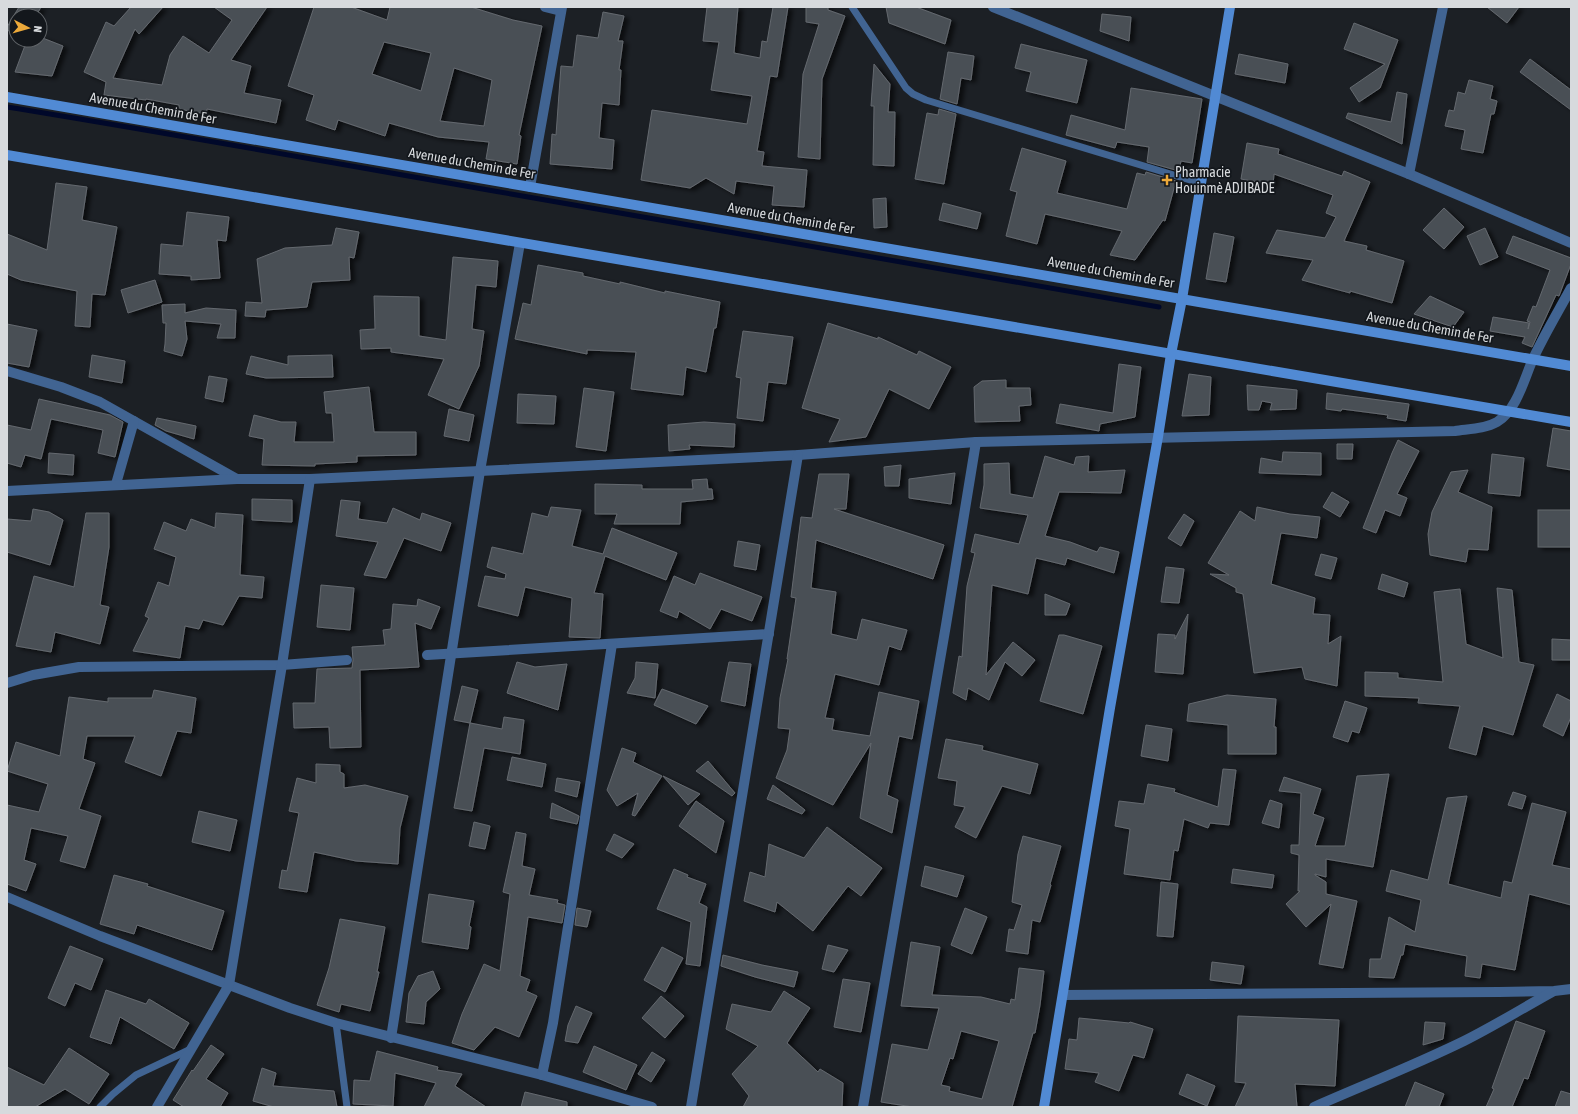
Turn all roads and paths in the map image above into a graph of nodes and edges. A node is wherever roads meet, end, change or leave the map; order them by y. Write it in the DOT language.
graph roads {
  1 [pos="545,7"];
  2 [pos="852,7"];
  3 [pos="993,7"];
  4 [pos="1230,7"];
  5 [pos="1443,7"];
  6 [pos="562,9"];
  7 [pos="1215,96"];
  8 [pos="7,97"];
  9 [pos="7,155"];
  10 [pos="1409,174"];
  11 [pos="1200,183"];
  12 [pos="530,187"];
  13 [pos="520,243"];
  14 [pos="1571,243"];
  15 [pos="1571,288"];
  16 [pos="1182,299"];
  17 [pos="1171,354"];
  18 [pos="1533,359"];
  19 [pos="1571,366"];
  20 [pos="7,371"];
  21 [pos="1508,412"];
  22 [pos="134,421"];
  23 [pos="1571,422"];
  24 [pos="1158,437"];
  25 [pos="976,442"];
  26 [pos="798,455"];
  27 [pos="480,471"];
  28 [pos="237,479"];
  29 [pos="310,479"];
  30 [pos="116,484"];
  31 [pos="7,491"];
  32 [pos="769,634"];
  33 [pos="612,644"];
  34 [pos="451,654"];
  35 [pos="427,655"];
  36 [pos="347,660"];
  37 [pos="282,665"];
  38 [pos="7,683"];
  39 [pos="7,897"];
  40 [pos="229,985"];
  41 [pos="1571,989"];
  42 [pos="1554,991"];
  43 [pos="1063,995"];
  44 [pos="336,1023"];
  45 [pos="391,1038"];
  46 [pos="192,1048"];
  47 [pos="542,1075"];
  48 [pos="100,1107"];
  49 [pos="157,1107"];
  50 [pos="347,1107"];
  51 [pos="652,1107"];
  52 [pos="691,1107"];
  53 [pos="862,1107"];
  54 [pos="1044,1107"];
  55 [pos="1314,1107"];
  1 -- 6 [label="street"];
  2 -- 11 [label="lane"];
  3 -- 7 [label="street"];
  4 -- 7 [label="main road"];
  5 -- 10 [label="street"];
  6 -- 12 [label="street"];
  7 -- 10 [label="street"];
  7 -- 11 [label="main road"];
  8 -- 12 [label="main road, Avenue du Chemin de Fer"];
  9 -- 13 [label="main road"];
  10 -- 14 [label="street"];
  11 -- 16 [label="main road"];
  12 -- 16 [label="main road, Avenue du Chemin de Fer"];
  13 -- 17 [label="main road"];
  13 -- 27 [label="street"];
  15 -- 18 [label="street"];
  16 -- 17 [label="main road"];
  16 -- 18 [label="main road, Avenue du Chemin de Fer"];
  17 -- 21 [label="main road"];
  17 -- 24 [label="main road"];
  18 -- 19 [label="main road, Avenue du Chemin de Fer"];
  18 -- 21 [label="street"];
  20 -- 22 [label="street"];
  21 -- 23 [label="main road"];
  21 -- 24 [label="street"];
  22 -- 28 [label="street"];
  22 -- 30 [label="street"];
  24 -- 25 [label="street"];
  24 -- 43 [label="main road"];
  25 -- 26 [label="street"];
  25 -- 53 [label="street"];
  26 -- 27 [label="street"];
  26 -- 32 [label="street"];
  27 -- 29 [label="street"];
  27 -- 34 [label="street"];
  28 -- 29 [label="street"];
  28 -- 30 [label="street"];
  29 -- 37 [label="street"];
  30 -- 31 [label="street"];
  32 -- 33 [label="street"];
  32 -- 52 [label="street"];
  33 -- 34 [label="street"];
  33 -- 47 [label="street"];
  34 -- 35 [label="street"];
  34 -- 45 [label="street"];
  36 -- 37 [label="street"];
  37 -- 38 [label="street"];
  37 -- 40 [label="street"];
  39 -- 40 [label="street"];
  40 -- 44 [label="street"];
  40 -- 46 [label="street"];
  41 -- 42 [label="street"];
  42 -- 43 [label="street"];
  42 -- 55 [label="street"];
  43 -- 54 [label="main road"];
  44 -- 45 [label="street"];
  44 -- 50 [label="lane"];
  45 -- 47 [label="street"];
  46 -- 48 [label="lane"];
  46 -- 49 [label="street"];
  47 -- 51 [label="street"];
}
